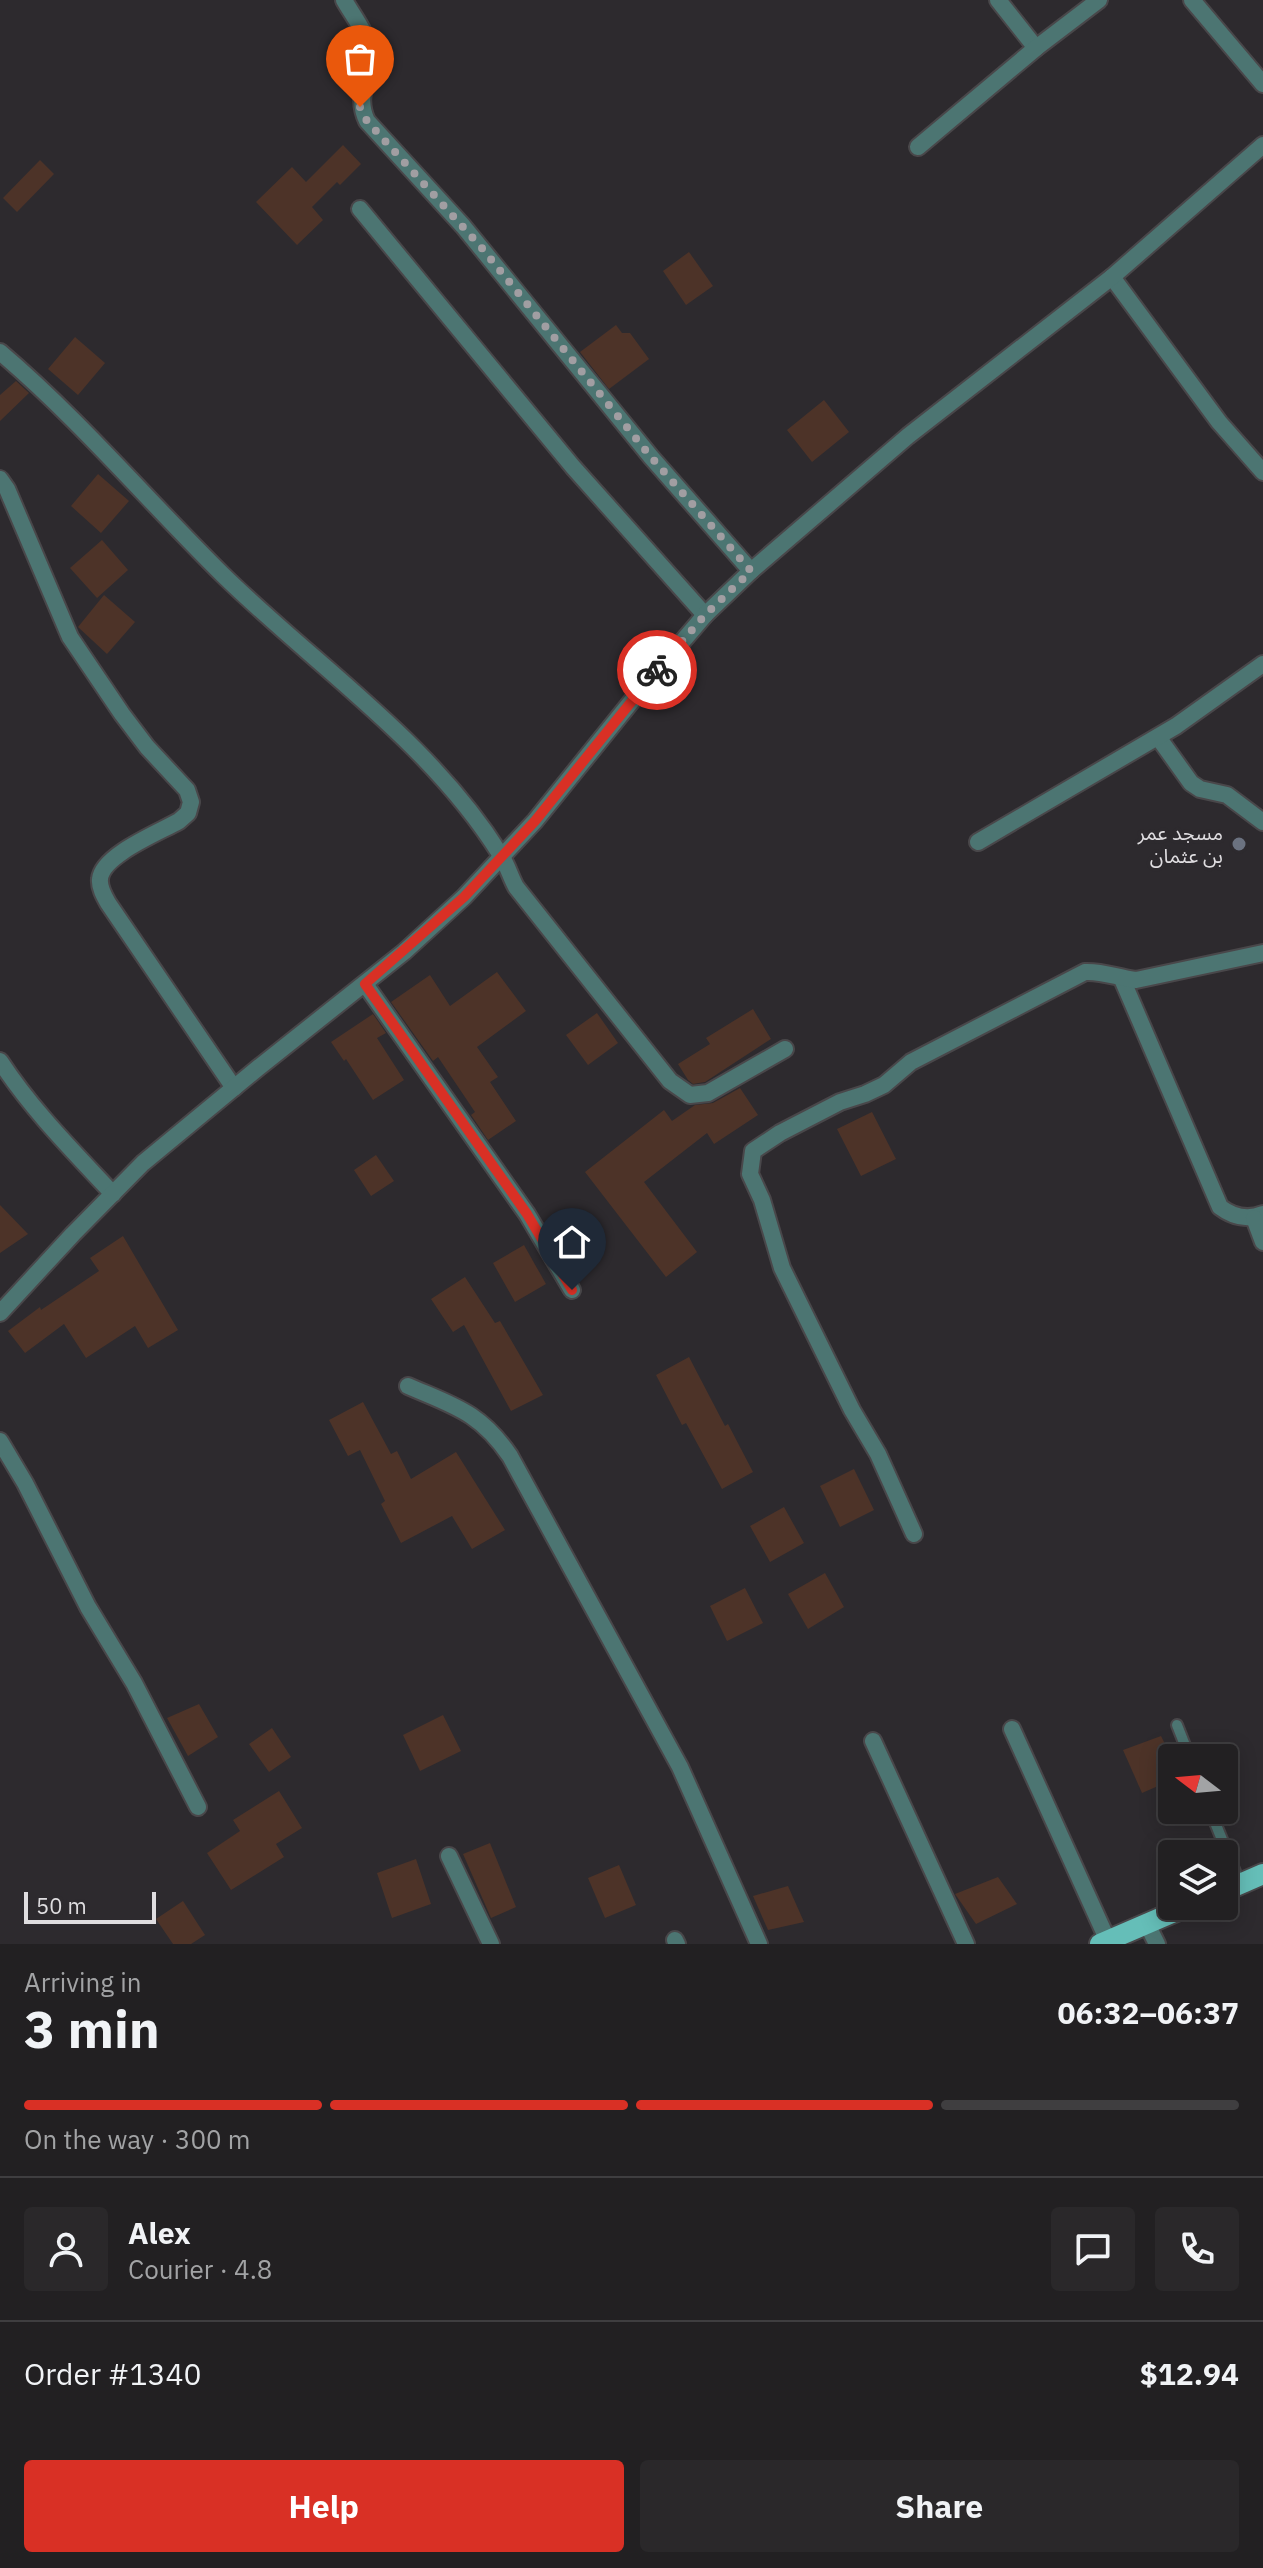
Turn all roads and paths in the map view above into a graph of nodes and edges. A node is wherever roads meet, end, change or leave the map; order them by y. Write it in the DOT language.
graph roads {
  1 [pos="344,0"];
  2 [pos="998,0"];
  3 [pos="1099,0"];
  4 [pos="1192,0"];
  5 [pos="1036,48"];
  6 [pos="1263,84"];
  7 [pos="1263,145"];
  8 [pos="918,147"];
  9 [pos="360,209"];
  10 [pos="1112,277"];
  11 [pos="0,352"];
  12 [pos="1263,472"];
  13 [pos="0,479"];
  14 [pos="751,571"];
  15 [pos="705,615"];
  16 [pos="1263,664"];
  17 [pos="1158,737"];
  18 [pos="1263,822"];
  19 [pos="978,842"];
  20 [pos="502,856"];
  21 [pos="1263,953"];
  22 [pos="1122,979"];
  23 [pos="365,984"];
  24 [pos="785,1049"];
  25 [pos="0,1061"];
  26 [pos="234,1088"];
  27 [pos="113,1194"];
  28 [pos="1258,1216"];
  29 [pos="1263,1242"];
  30 [pos="572,1290"];
  31 [pos="0,1313"];
  32 [pos="408,1386"];
  33 [pos="0,1441"];
  34 [pos="914,1534"];
  35 [pos="1177,1725"];
  36 [pos="1012,1729"];
  37 [pos="873,1741"];
  38 [pos="1184,1744"];
  39 [pos="198,1807"];
  40 [pos="449,1856"];
  41 [pos="1263,1874"];
  42 [pos="1238,1884"];
  43 [pos="1158,1919"];
  44 [pos="1147,1924"];
  45 [pos="1104,1942"];
  46 [pos="491,1944"];
  47 [pos="759,1944"];
  48 [pos="966,1944"];
  49 [pos="1157,1944"];
  1 -- 14 [label="street"];
  2 -- 5 [label="street"];
  3 -- 5 [label="street"];
  4 -- 6 [label="street"];
  5 -- 8 [label="street"];
  7 -- 10 [label="street"];
  9 -- 15 [label="street"];
  10 -- 12 [label="street"];
  10 -- 14 [label="street"];
  11 -- 20 [label="street"];
  13 -- 26 [label="street"];
  14 -- 15 [label="street"];
  15 -- 20 [label="street"];
  16 -- 17 [label="street"];
  17 -- 18 [label="street"];
  17 -- 19 [label="street"];
  20 -- 23 [label="street"];
  20 -- 24 [label="street"];
  21 -- 22 [label="street"];
  22 -- 28 [label="street"];
  22 -- 34 [label="street"];
  23 -- 26 [label="street"];
  23 -- 30 [label="street"];
  25 -- 27 [label="street"];
  26 -- 27 [label="street"];
  27 -- 31 [label="street"];
  28 -- 29 [label="street"];
  32 -- 47 [label="street"];
  33 -- 39 [label="street"];
  35 -- 38 [label="lane"];
  36 -- 45 [label="street"];
  37 -- 48 [label="street"];
  40 -- 46 [label="street"];
  41 -- 42 [label="main road"];
  43 -- 44 [label="main road"];
  44 -- 45 [label="main road"];
  44 -- 49 [label="street"];
}
